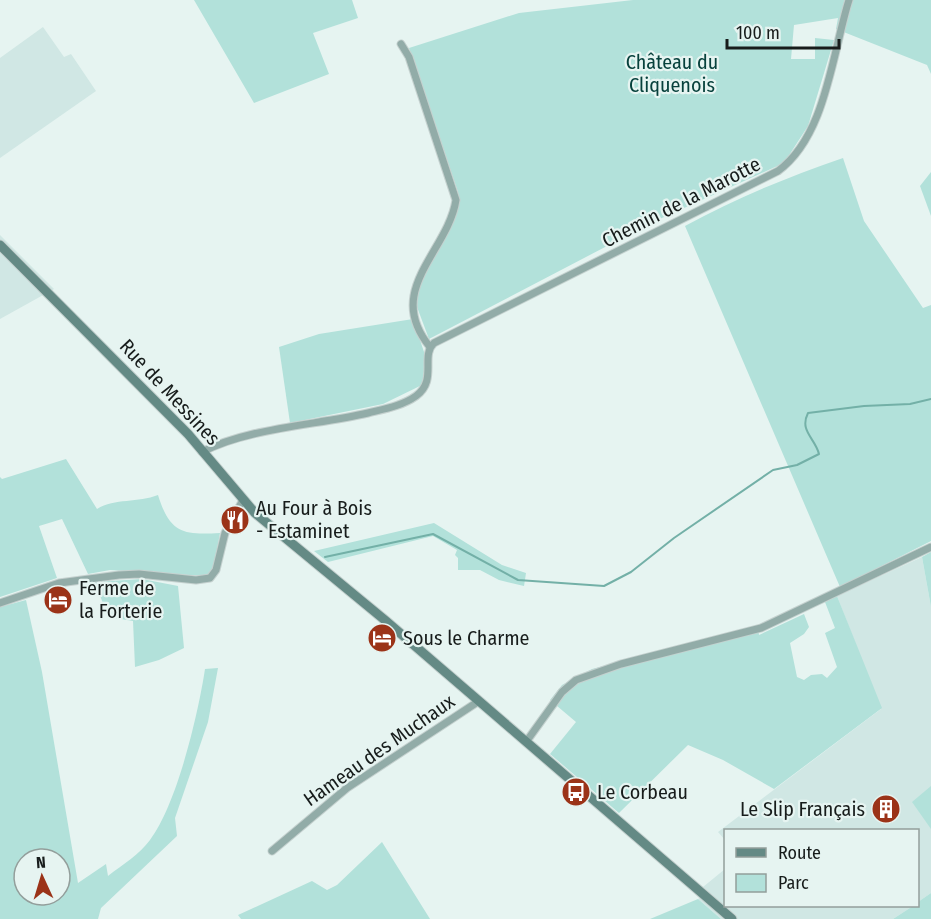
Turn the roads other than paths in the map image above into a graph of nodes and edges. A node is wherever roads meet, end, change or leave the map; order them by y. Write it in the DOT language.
graph roads {
  1 [pos="849,0"];
  2 [pos="401,44"];
  3 [pos="0,244"];
  4 [pos="430,347"];
  5 [pos="202,452"];
  6 [pos="243,500"];
  7 [pos="931,547"];
  8 [pos="0,603"];
  9 [pos="479,701"];
  10 [pos="526,742"];
  11 [pos="273,851"];
  12 [pos="732,919"];
  1 -- 4 [label="street, Chemin de la Marotte"];
  2 -- 4 [label="street"];
  3 -- 5 [label="main road, Rue de Messines"];
  4 -- 5 [label="street"];
  5 -- 6 [label="main road, Rue de Messines"];
  6 -- 8 [label="street"];
  6 -- 9 [label="main road, Rue de Messines"];
  7 -- 10 [label="street"];
  9 -- 10 [label="main road, Rue de Messines"];
  9 -- 11 [label="street, Hameau des Muchaux"];
  10 -- 12 [label="main road, Rue de Messines"];
}
